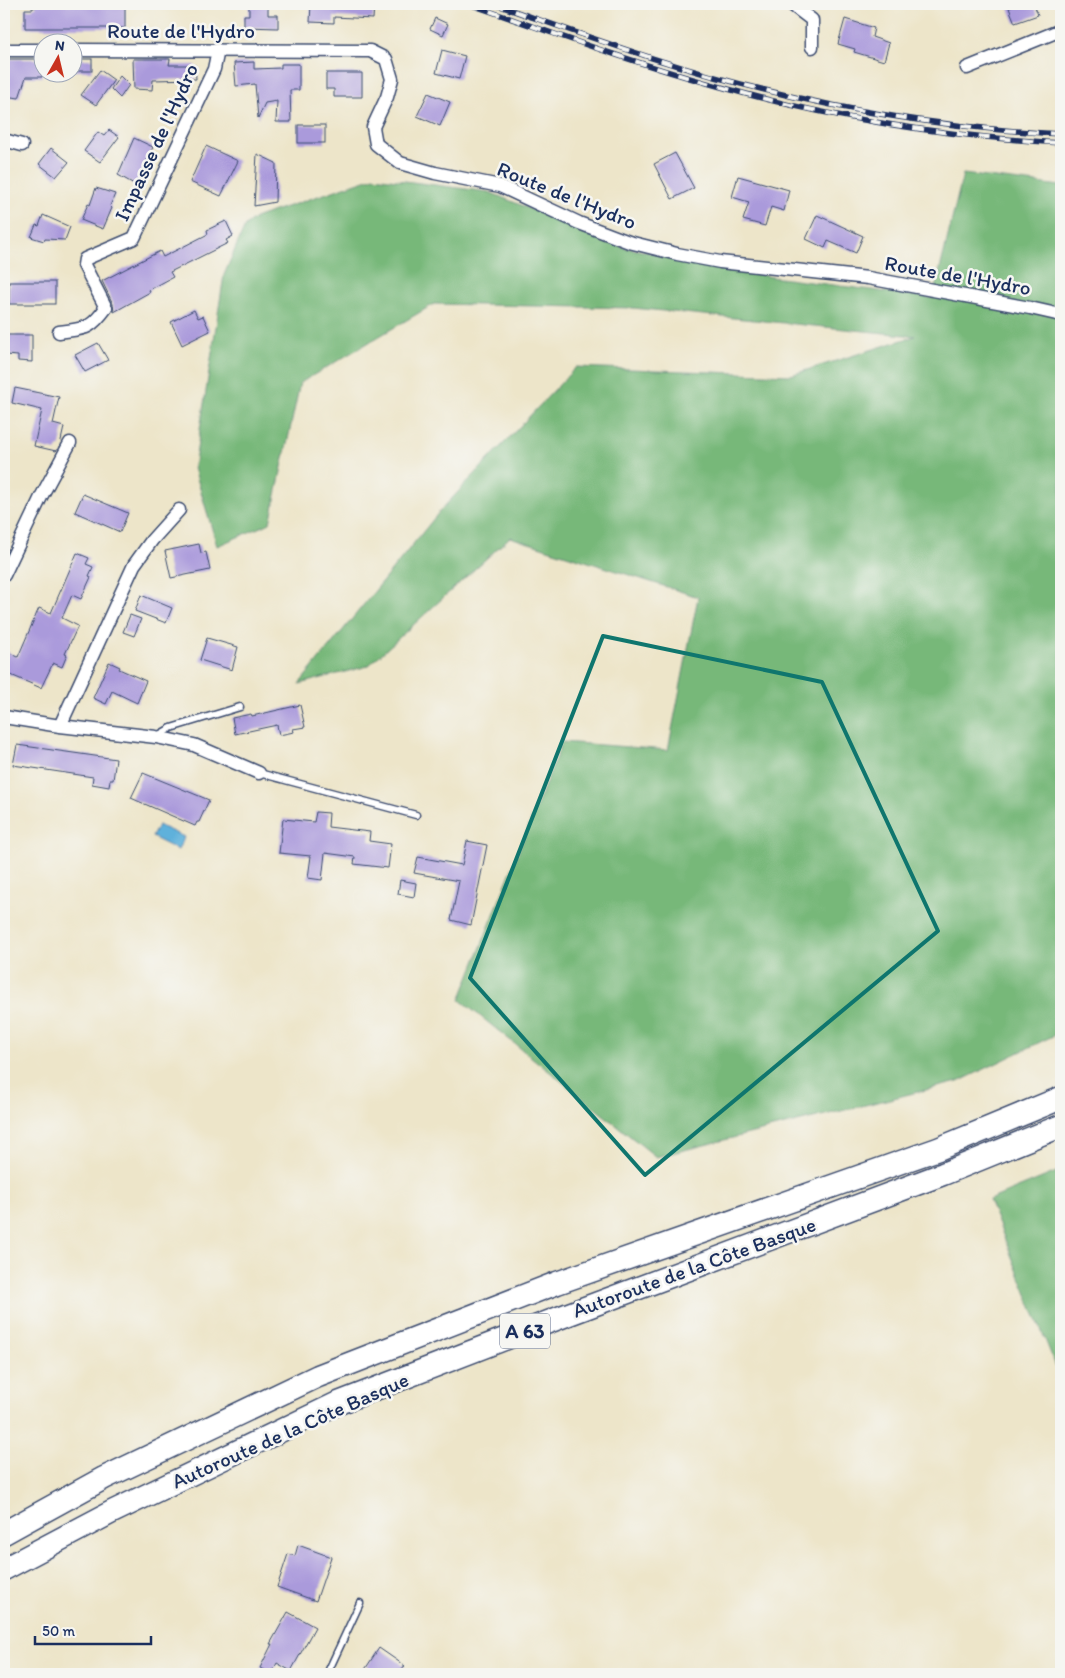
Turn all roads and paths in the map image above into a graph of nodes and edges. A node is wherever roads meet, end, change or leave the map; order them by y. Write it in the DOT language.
graph roads {
  1 [pos="791,4"];
  2 [pos="1061,30"];
  3 [pos="812,47"];
  4 [pos="4,50"];
  5 [pos="32,50"];
  6 [pos="82,50"];
  7 [pos="218,50"];
  8 [pos="967,68"];
  9 [pos="4,140"];
  10 [pos="22,145"];
  11 [pos="1061,316"];
  12 [pos="59,332"];
  13 [pos="70,443"];
  14 [pos="180,510"];
  15 [pos="4,575"];
  16 [pos="240,707"];
  17 [pos="4,717"];
  18 [pos="60,726"];
  19 [pos="156,737"];
  20 [pos="259,773"];
  21 [pos="416,815"];
  22 [pos="1061,1098"];
  23 [pos="1061,1126"];
  24 [pos="4,1533"];
  25 [pos="4,1569"];
  26 [pos="360,1604"];
  27 [pos="328,1674"];
  1 -- 3 [label="street"];
  2 -- 8 [label="street"];
  4 -- 5 [label="street"];
  6 -- 7 [label="street, Route de l'Hydro"];
  7 -- 11 [label="street, Route de l'Hydro"];
  7 -- 12 [label="street, Impasse de l'Hydro"];
  9 -- 10 [label="street"];
  13 -- 15 [label="street"];
  14 -- 18 [label="street"];
  16 -- 19 [label="lane"];
  17 -- 18 [label="street"];
  18 -- 19 [label="street"];
  19 -- 20 [label="street"];
  20 -- 21 [label="lane"];
  22 -- 24 [label="highway, Autoroute de la Côte Basque / A 63"];
  23 -- 25 [label="highway, Autoroute de la Côte Basque / A 63"];
  26 -- 27 [label="lane"];
}
